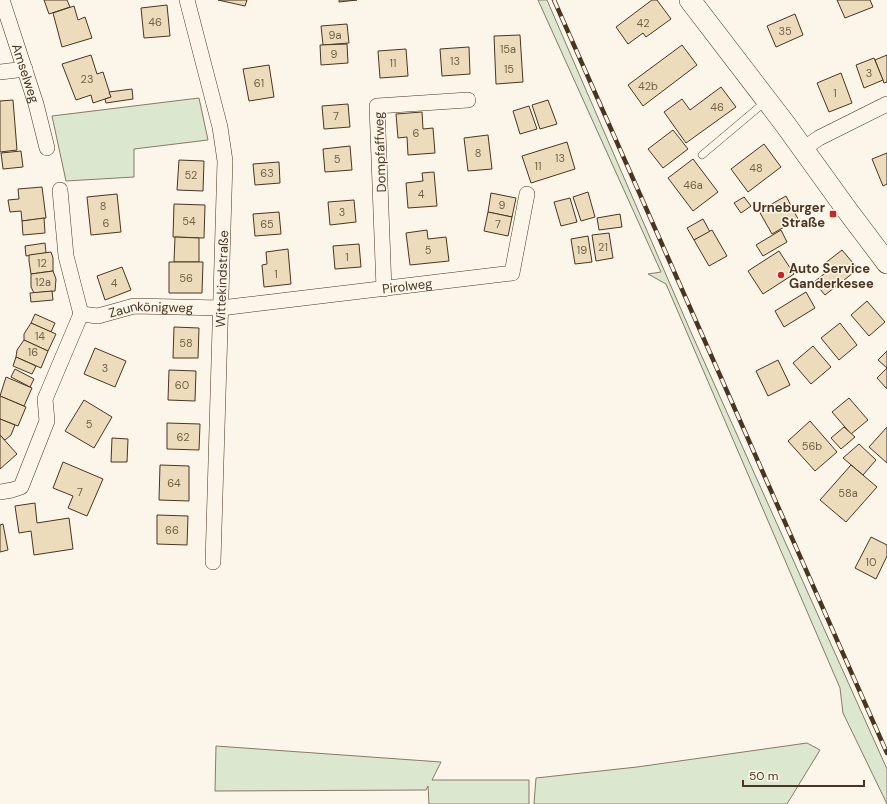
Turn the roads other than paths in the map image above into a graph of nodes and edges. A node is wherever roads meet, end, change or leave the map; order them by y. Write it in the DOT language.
graph roads {
  1 [pos="2,0"];
  2 [pos="187,0"];
  3 [pos="690,0"];
  4 [pos="25,69"];
  5 [pos="0,72"];
  6 [pos="468,100"];
  7 [pos="767,101"];
  8 [pos="887,104"];
  9 [pos="47,148"];
  10 [pos="803,149"];
  11 [pos="702,155"];
  12 [pos="60,190"];
  13 [pos="527,194"];
  14 [pos="887,263"];
  15 [pos="384,289"];
  16 [pos="221,308"];
  17 [pos="81,314"];
  18 [pos="0,492"];
  19 [pos="213,562"];
  1 -- 4 [label="street, Amselweg"];
  2 -- 16 [label="street, Wittekindstraße"];
  3 -- 7 [label="street"];
  4 -- 5 [label="street"];
  4 -- 9 [label="street, Amselweg"];
  6 -- 15 [label="street, Dompfaffweg"];
  7 -- 10 [label="street"];
  7 -- 11 [label="lane"];
  8 -- 10 [label="street"];
  10 -- 14 [label="street"];
  12 -- 17 [label="street"];
  13 -- 15 [label="street, Pirolweg"];
  15 -- 16 [label="street, Pirolweg"];
  16 -- 17 [label="street, Zaunkönigweg"];
  16 -- 19 [label="street, Wittekindstraße"];
  17 -- 18 [label="street"];
}
